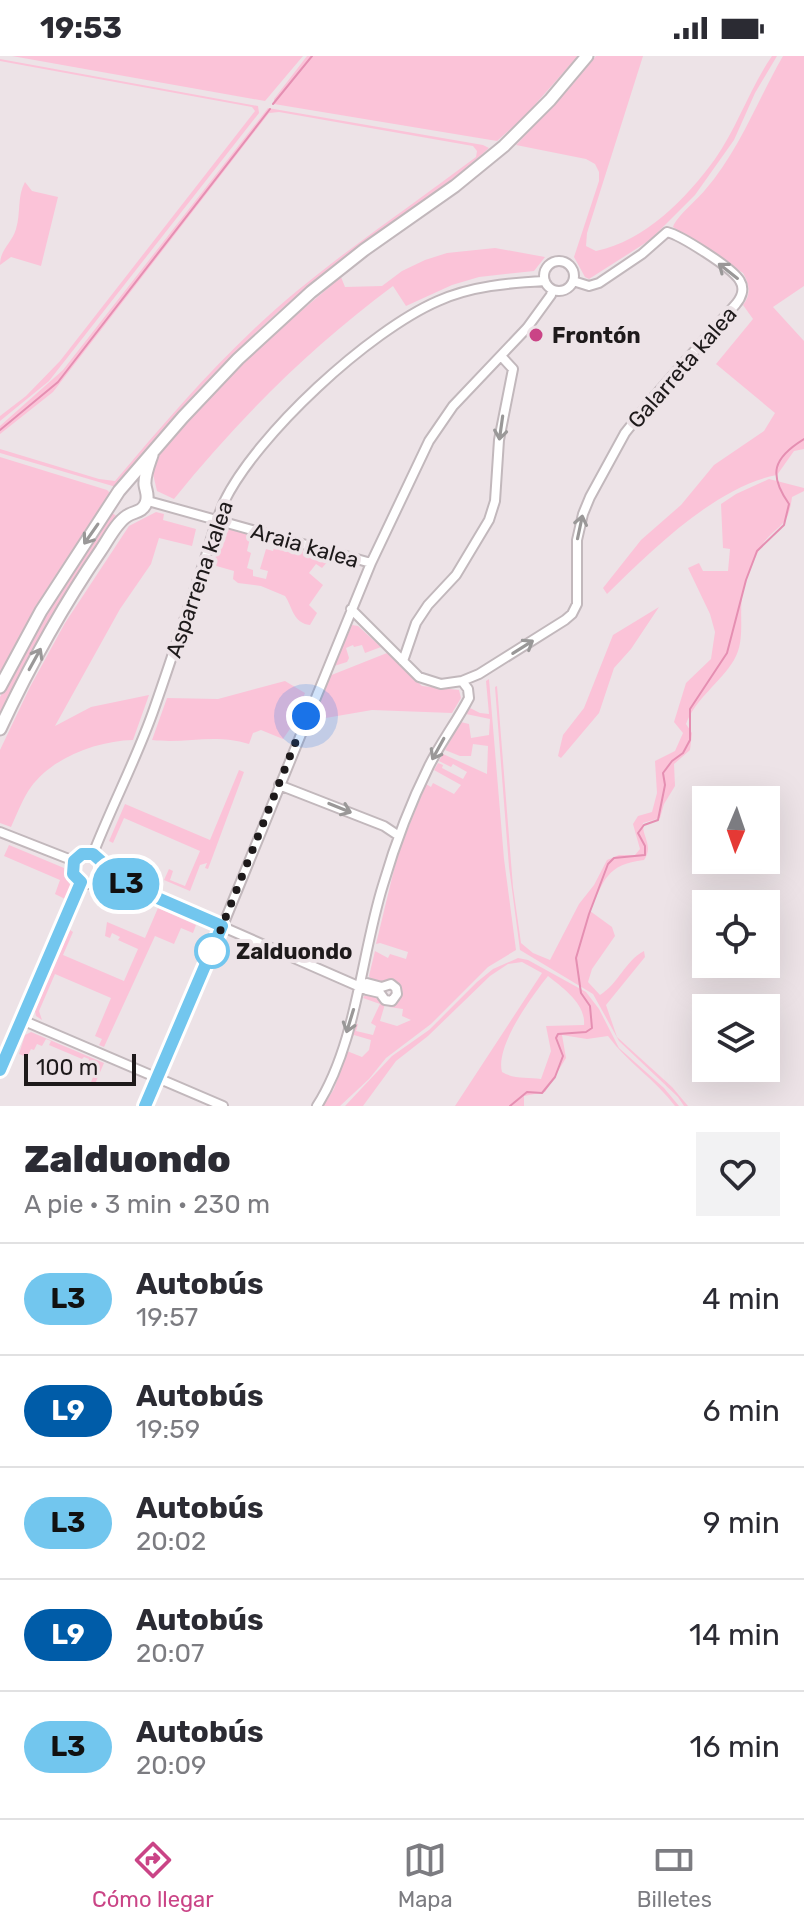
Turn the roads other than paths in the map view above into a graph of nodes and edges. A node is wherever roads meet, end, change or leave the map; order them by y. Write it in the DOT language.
graph roads {
  1 [pos="587,56"];
  2 [pos="545,281"];
  3 [pos="573,281"];
  4 [pos="552,290"];
  5 [pos="501,356"];
  6 [pos="154,450"];
  7 [pos="128,478"];
  8 [pos="145,486"];
  9 [pos="112,501"];
  10 [pos="148,501"];
  11 [pos="129,514"];
  12 [pos="217,519"];
  13 [pos="371,563"];
  14 [pos="351,609"];
  15 [pos="403,661"];
  16 [pos="462,681"];
  17 [pos="0,687"];
  18 [pos="0,729"];
  19 [pos="279,785"];
  20 [pos="0,832"];
  21 [pos="399,836"];
  22 [pos="93,854"];
  23 [pos="74,861"];
  24 [pos="102,874"];
  25 [pos="81,882"];
  26 [pos="222,926"];
  27 [pos="360,985"];
  28 [pos="22,1020"];
  29 [pos="0,1070"];
  30 [pos="157,1077"];
  31 [pos="145,1106"];
  32 [pos="223,1106"];
  33 [pos="317,1106"];
  1 -- 6 [label="main road"];
  2 -- 3 [label="street"];
  2 -- 4 [label="street"];
  2 -- 12 [label="street, Asparrena kalea"];
  3 -- 4 [label="street"];
  16 -- 3 [label="street, Galarreta kalea, one-way"];
  4 -- 5 [label="street"];
  5 -- 13 [label="street"];
  5 -- 15 [label="street, one-way"];
  6 -- 7 [label="main road"];
  6 -- 8 [label="main road"];
  7 -- 8 [label="main road"];
  7 -- 9 [label="main road"];
  8 -- 10 [label="main road"];
  9 -- 11 [label="main road"];
  9 -- 17 [label="main road, one-way"];
  10 -- 11 [label="main road"];
  10 -- 12 [label="street, Araia kalea"];
  18 -- 11 [label="main road, one-way"];
  12 -- 13 [label="street, Araia kalea"];
  12 -- 22 [label="street, Asparrena kalea"];
  13 -- 14 [label="street"];
  14 -- 15 [label="street"];
  14 -- 19 [label="street"];
  15 -- 16 [label="street"];
  16 -- 21 [label="street, one-way"];
  19 -- 21 [label="street, one-way"];
  19 -- 26 [label="street"];
  20 -- 23 [label="street"];
  21 -- 27 [label="street"];
  22 -- 23 [label="street"];
  22 -- 24 [label="street"];
  23 -- 25 [label="street"];
  24 -- 25 [label="street"];
  24 -- 26 [label="street"];
  25 -- 28 [label="street"];
  26 -- 27 [label="street"];
  26 -- 30 [label="street"];
  27 -- 33 [label="street, one-way"];
  28 -- 29 [label="street"];
  28 -- 30 [label="street"];
  30 -- 31 [label="street"];
  30 -- 32 [label="street"];
}
